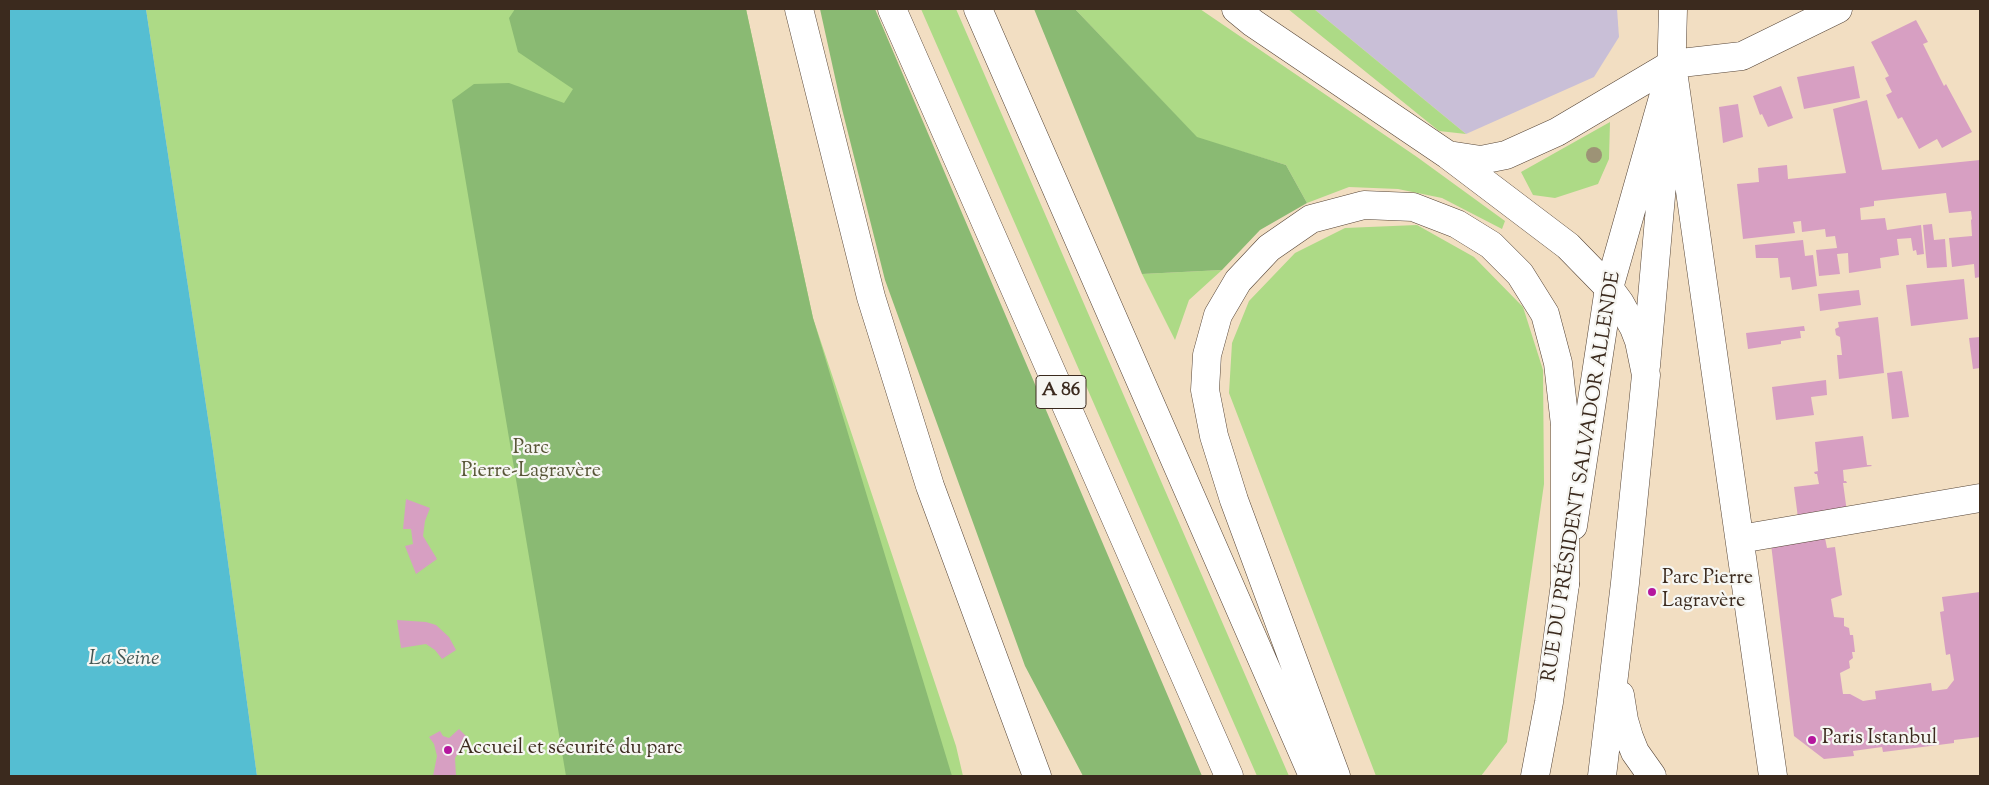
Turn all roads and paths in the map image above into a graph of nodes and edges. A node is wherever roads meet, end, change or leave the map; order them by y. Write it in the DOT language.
graph roads {
  1 [pos="799,9"];
  2 [pos="892,9"];
  3 [pos="978,9"];
  4 [pos="1236,9"];
  5 [pos="1673,9"];
  6 [pos="1838,9"];
  7 [pos="1672,64"];
  8 [pos="1448,155"];
  9 [pos="1609,288"];
  10 [pos="1646,375"];
  11 [pos="1980,498"];
  12 [pos="1740,539"];
  13 [pos="1564,584"];
  14 [pos="1617,653"];
  15 [pos="1037,776"];
  16 [pos="1229,776"];
  17 [pos="1313,776"];
  18 [pos="1336,776"];
  19 [pos="1535,776"];
  20 [pos="1602,776"];
  21 [pos="1652,776"];
  22 [pos="1773,776"];
  1 -- 15 [label="main road"];
  2 -- 16 [label="main road, A 86"];
  3 -- 17 [label="main road"];
  4 -- 8 [label="main road"];
  5 -- 7 [label="main road, RUE DU PRÉSIDENT SALVADOR ALLENDE"];
  6 -- 7 [label="main road"];
  7 -- 8 [label="main road"];
  7 -- 9 [label="main road, RUE DU PRÉSIDENT SALVADOR ALLENDE"];
  7 -- 10 [label="main road, RUE DU PRÉSIDENT SALVADOR ALLENDE"];
  7 -- 12 [label="main road, RUE DU PRÉSIDENT SALVADOR ALLENDE"];
  8 -- 9 [label="main road"];
  9 -- 10 [label="main road"];
  9 -- 13 [label="main road, RUE DU PRÉSIDENT SALVADOR ALLENDE"];
  10 -- 14 [label="main road, RUE DU PRÉSIDENT SALVADOR ALLENDE"];
  11 -- 12 [label="main road"];
  12 -- 22 [label="main road, RUE DU PRÉSIDENT SALVADOR ALLENDE"];
  13 -- 18 [label="main road"];
  13 -- 19 [label="main road, RUE DU PRÉSIDENT SALVADOR ALLENDE"];
  14 -- 20 [label="main road, RUE DU PRÉSIDENT SALVADOR ALLENDE"];
  14 -- 21 [label="main road"];
}
